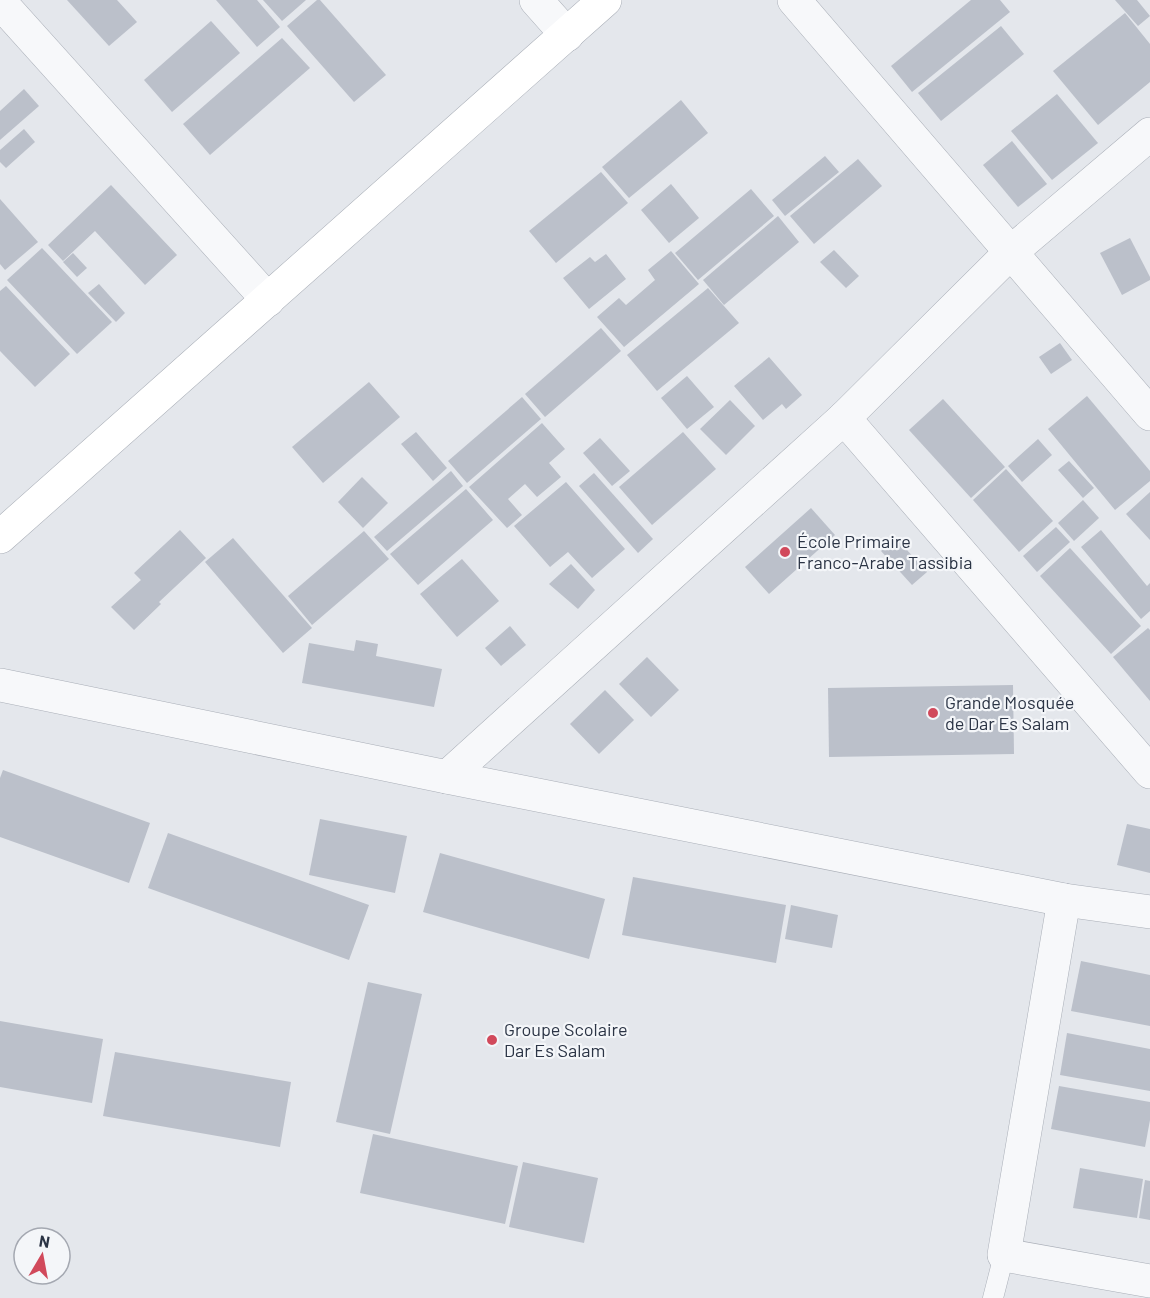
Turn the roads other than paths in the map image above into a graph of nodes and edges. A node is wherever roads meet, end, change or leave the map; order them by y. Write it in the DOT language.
graph roads {
  1 [pos="536,0"];
  2 [pos="605,0"];
  3 [pos="794,0"];
  4 [pos="0,2"];
  5 [pos="567,35"];
  6 [pos="1150,134"];
  7 [pos="1011,252"];
  8 [pos="268,300"];
  9 [pos="1150,414"];
  10 [pos="844,418"];
  11 [pos="0,537"];
  12 [pos="0,685"];
  13 [pos="1150,772"];
  14 [pos="447,777"];
  15 [pos="1064,900"];
  16 [pos="1150,912"];
  17 [pos="1004,1255"];
  18 [pos="1150,1281"];
  19 [pos="993,1298"];
  1 -- 5 [label="street"];
  2 -- 5 [label="street"];
  3 -- 7 [label="street"];
  4 -- 8 [label="street"];
  5 -- 8 [label="street"];
  6 -- 7 [label="street"];
  7 -- 9 [label="street"];
  7 -- 10 [label="street"];
  8 -- 11 [label="street"];
  10 -- 13 [label="street"];
  10 -- 14 [label="street"];
  12 -- 14 [label="street"];
  14 -- 15 [label="street"];
  15 -- 16 [label="street"];
  15 -- 17 [label="street"];
  17 -- 18 [label="street"];
  17 -- 19 [label="lane"];
}
